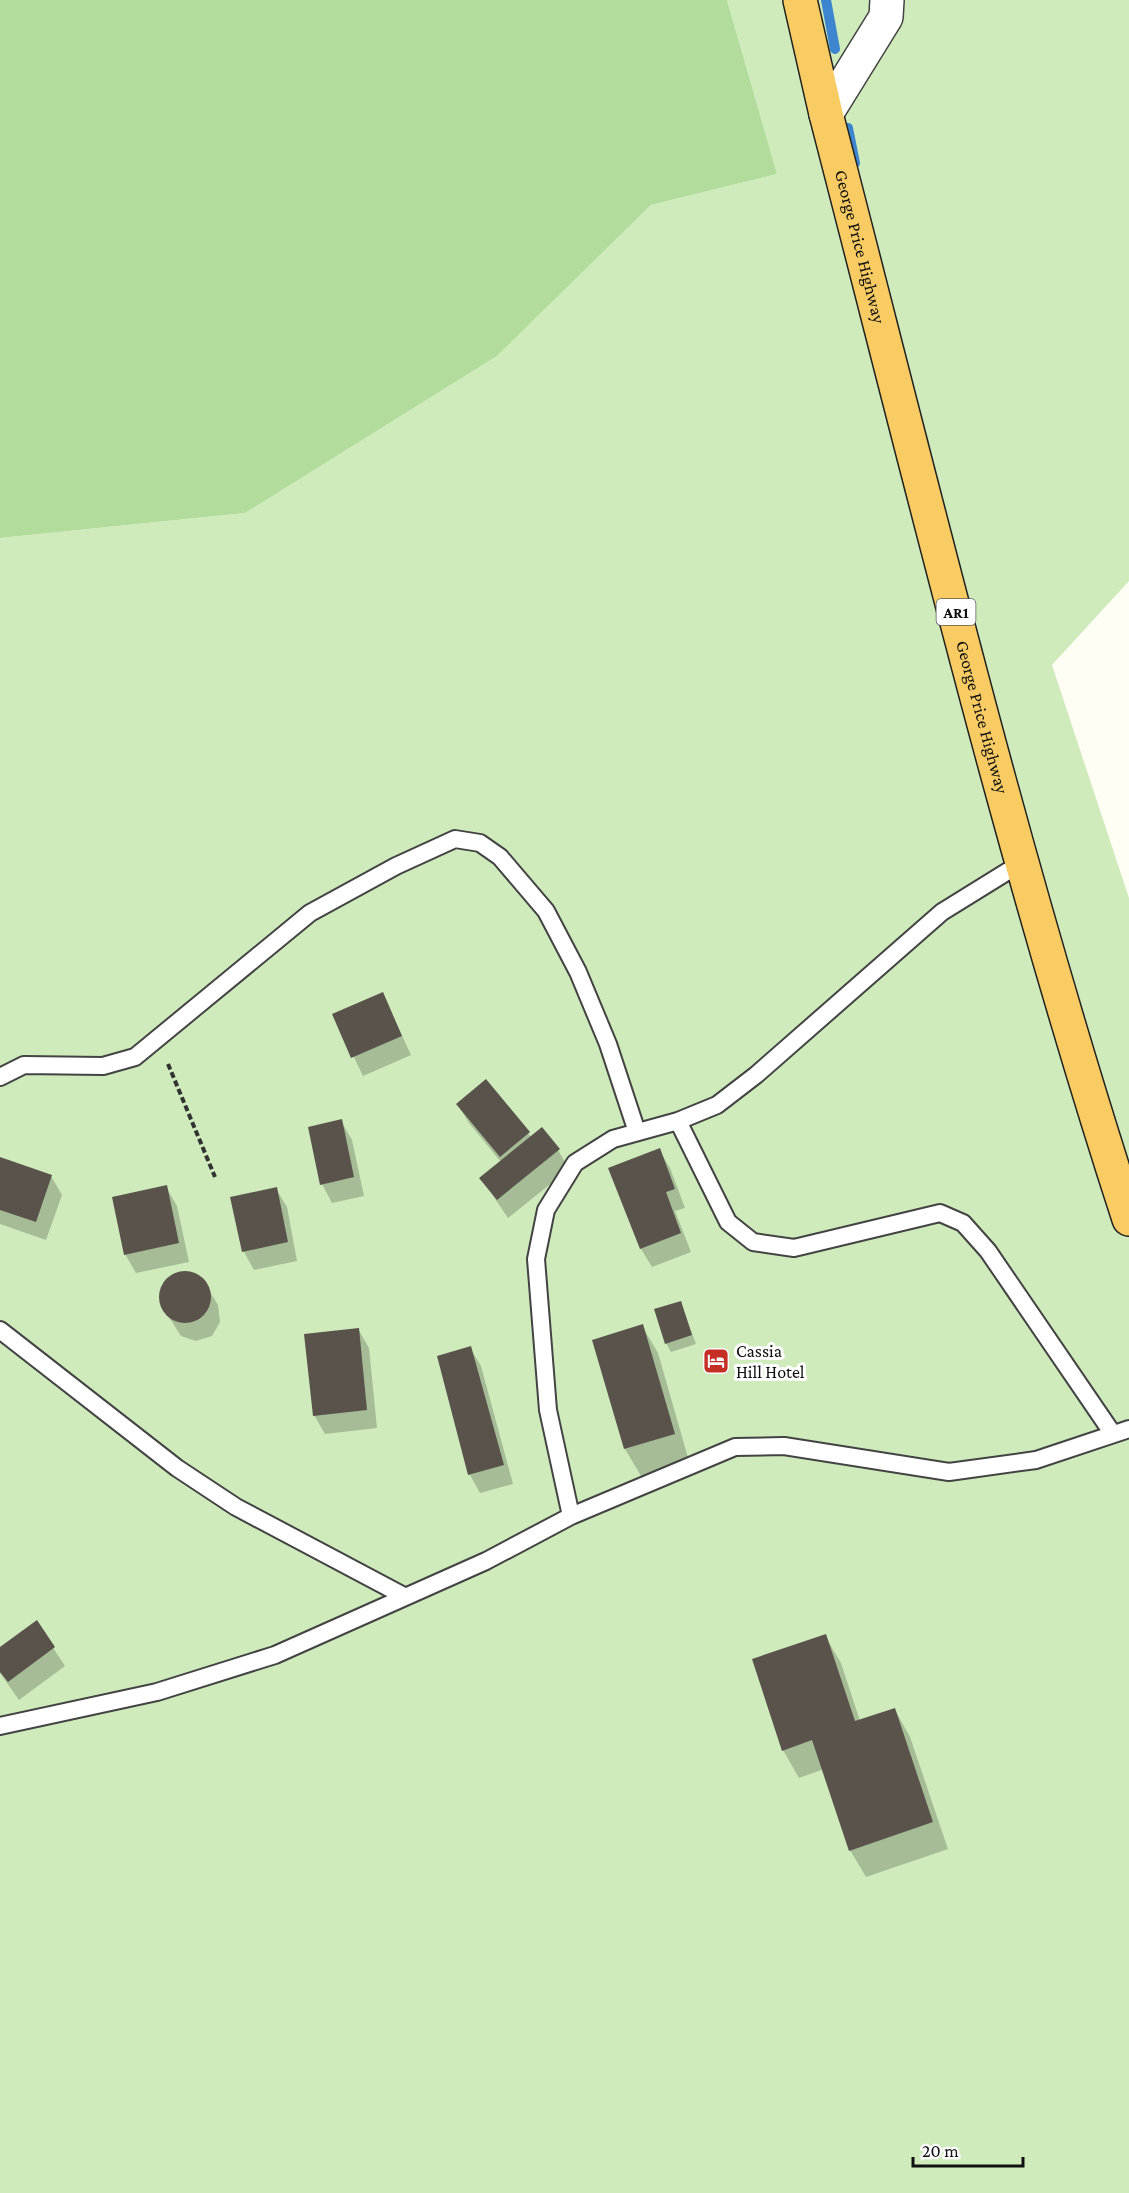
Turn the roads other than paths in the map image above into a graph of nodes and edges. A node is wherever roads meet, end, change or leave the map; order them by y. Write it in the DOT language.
graph roads {
  1 [pos="800,0"];
  2 [pos="887,0"];
  3 [pos="826,114"];
  4 [pos="1021,863"];
  5 [pos="0,1077"];
  6 [pos="678,1120"];
  7 [pos="637,1132"];
  8 [pos="1129,1219"];
  9 [pos="0,1330"];
  10 [pos="1121,1432"];
  11 [pos="571,1516"];
  12 [pos="404,1596"];
  13 [pos="0,1726"];
  1 -- 3 [label="highway, George Price Highway / AR1"];
  2 -- 3 [label="street"];
  3 -- 4 [label="highway, George Price Highway / AR1"];
  4 -- 6 [label="lane"];
  4 -- 8 [label="highway, George Price Highway / AR1"];
  5 -- 7 [label="lane"];
  6 -- 7 [label="lane"];
  6 -- 10 [label="lane"];
  7 -- 11 [label="lane"];
  9 -- 12 [label="lane"];
  10 -- 11 [label="lane"];
  11 -- 12 [label="lane"];
  12 -- 13 [label="lane"];
}
